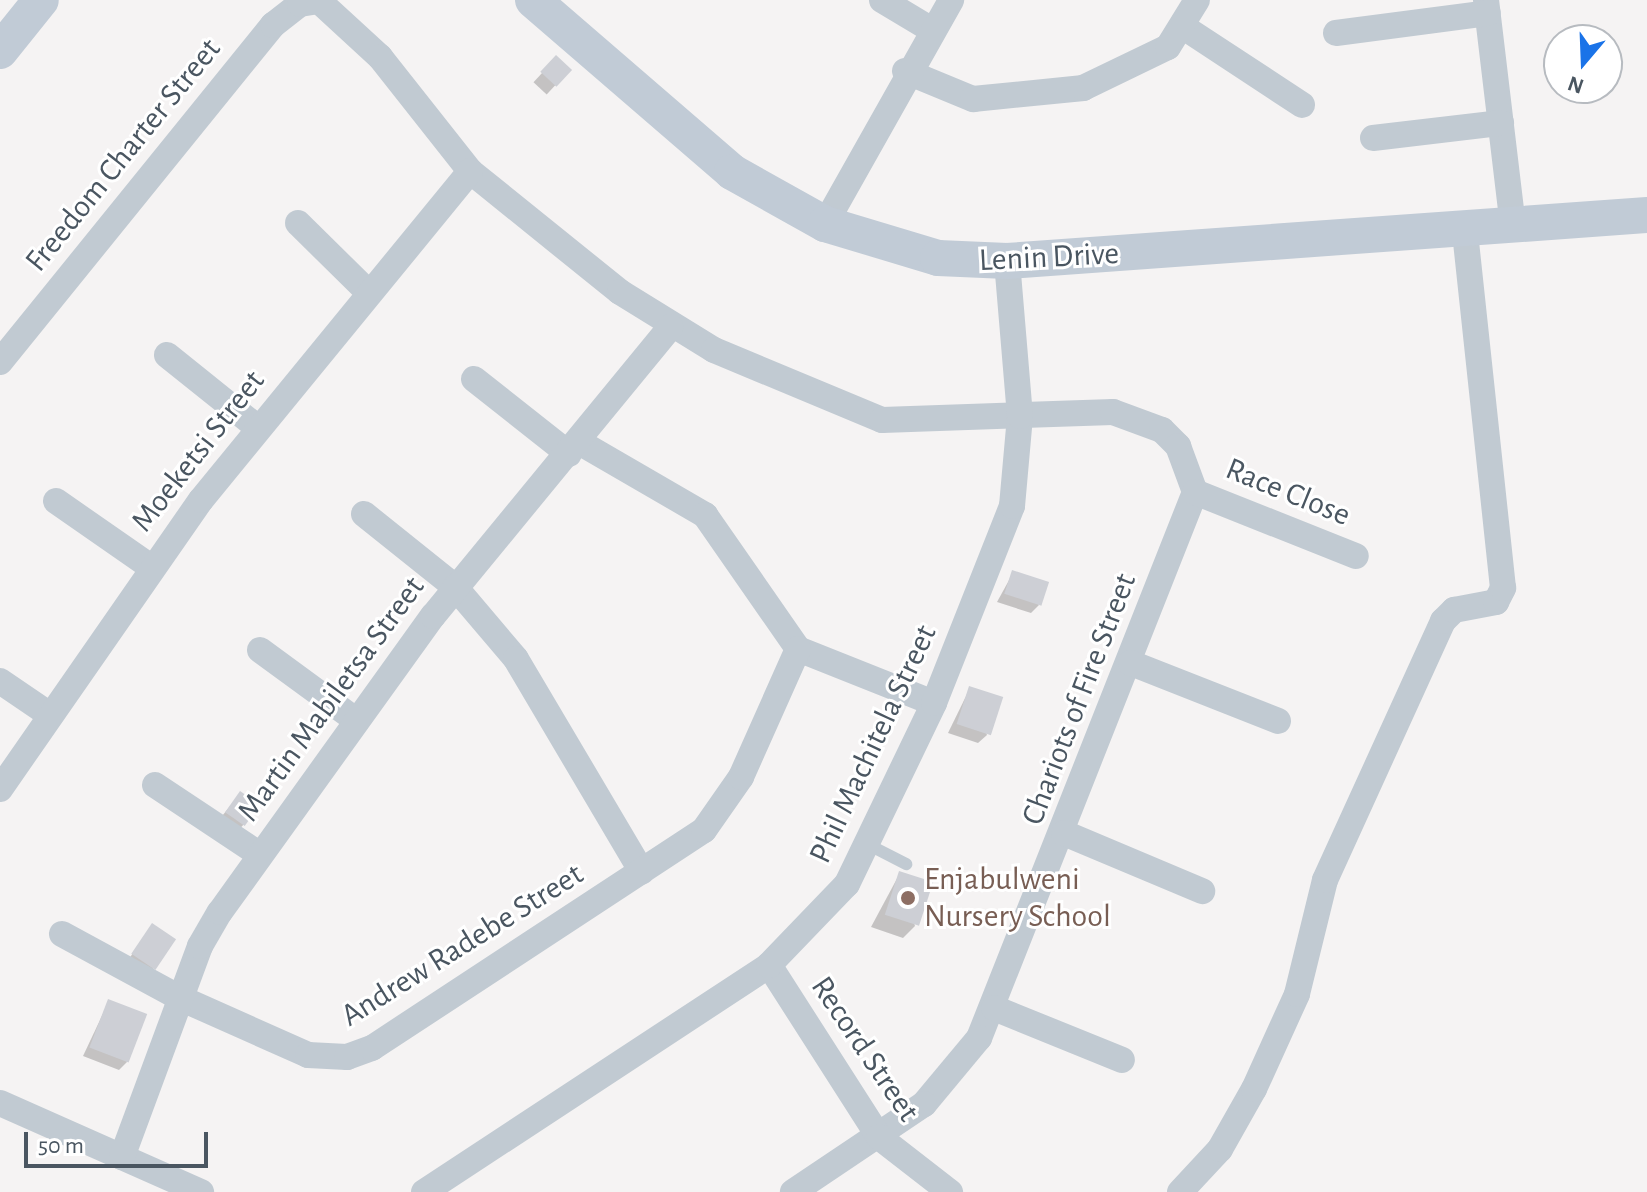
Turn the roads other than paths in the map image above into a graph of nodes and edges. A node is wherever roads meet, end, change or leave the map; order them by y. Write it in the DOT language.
graph roads {
  1 [pos="41,0"];
  2 [pos="320,0"];
  3 [pos="533,0"];
  4 [pos="882,0"];
  5 [pos="951,0"];
  6 [pos="1197,0"];
  7 [pos="1487,7"];
  8 [pos="1185,28"];
  9 [pos="932,30"];
  10 [pos="1336,33"];
  11 [pos="0,51"];
  12 [pos="905,71"];
  13 [pos="1302,105"];
  14 [pos="1501,123"];
  15 [pos="1373,138"];
  16 [pos="470,171"];
  17 [pos="1647,215"];
  18 [pos="298,223"];
  19 [pos="825,224"];
  20 [pos="1513,226"];
  21 [pos="1465,231"];
  22 [pos="1007,261"];
  23 [pos="368,292"];
  24 [pos="670,327"];
  25 [pos="167,355"];
  26 [pos="0,362"];
  27 [pos="474,379"];
  28 [pos="1020,416"];
  29 [pos="257,427"];
  30 [pos="574,448"];
  31 [pos="1195,492"];
  32 [pos="56,501"];
  33 [pos="364,514"];
  34 [pos="1356,556"];
  35 [pos="151,567"];
  36 [pos="455,587"];
  37 [pos="798,649"];
  38 [pos="260,650"];
  39 [pos="1131,663"];
  40 [pos="0,681"];
  41 [pos="934,703"];
  42 [pos="50,715"];
  43 [pos="357,721"];
  44 [pos="1278,721"];
  45 [pos="155,785"];
  46 [pos="0,789"];
  47 [pos="1064,833"];
  48 [pos="869,845"];
  49 [pos="259,854"];
  50 [pos="906,864"];
  51 [pos="642,872"];
  52 [pos="1202,891"];
  53 [pos="62,934"];
  54 [pos="769,965"];
  55 [pos="180,998"];
  56 [pos="994,1008"];
  57 [pos="1122,1060"];
  58 [pos="0,1103"];
  59 [pos="879,1137"];
  60 [pos="122,1157"];
  61 [pos="201,1192"];
  62 [pos="424,1192"];
  63 [pos="793,1192"];
  64 [pos="950,1192"];
  65 [pos="1180,1192"];
  1 -- 11 [label="street"];
  2 -- 16 [label="street, Freedom Charter Street"];
  2 -- 26 [label="street, Freedom Charter Street"];
  3 -- 19 [label="street, Lenin Drive"];
  4 -- 9 [label="street"];
  5 -- 9 [label="street"];
  6 -- 8 [label="street"];
  7 -- 10 [label="street"];
  7 -- 14 [label="street"];
  8 -- 12 [label="street"];
  8 -- 13 [label="street"];
  9 -- 12 [label="street"];
  12 -- 19 [label="street"];
  14 -- 15 [label="street"];
  14 -- 20 [label="street"];
  16 -- 23 [label="street, Moeketsi Street"];
  16 -- 24 [label="street, Freedom Charter Street"];
  17 -- 20 [label="street, Lenin Drive"];
  18 -- 23 [label="street"];
  19 -- 22 [label="street, Lenin Drive"];
  20 -- 21 [label="street, Lenin Drive"];
  21 -- 22 [label="street, Lenin Drive"];
  21 -- 65 [label="street"];
  22 -- 28 [label="street, Phil Machitela Street"];
  23 -- 29 [label="street, Moeketsi Street"];
  24 -- 28 [label="street, Freedom Charter Street"];
  24 -- 30 [label="street, Martin Mabiletsa Street"];
  25 -- 29 [label="street"];
  27 -- 30 [label="street"];
  28 -- 31 [label="street"];
  28 -- 41 [label="street, Phil Machitela Street"];
  29 -- 35 [label="street, Moeketsi Street"];
  30 -- 36 [label="street, Martin Mabiletsa Street"];
  30 -- 37 [label="street"];
  31 -- 34 [label="street, Race Close"];
  31 -- 39 [label="street, Chariots of Fire Street"];
  32 -- 35 [label="street"];
  33 -- 36 [label="street"];
  35 -- 42 [label="street, Moeketsi Street"];
  36 -- 43 [label="street, Martin Mabiletsa Street"];
  36 -- 51 [label="street"];
  37 -- 41 [label="street"];
  37 -- 51 [label="street, Andrew Radebe Street"];
  38 -- 43 [label="street"];
  39 -- 44 [label="street"];
  39 -- 47 [label="street, Chariots of Fire Street"];
  40 -- 42 [label="street"];
  41 -- 48 [label="street, Phil Machitela Street"];
  42 -- 46 [label="street, Moeketsi Street"];
  43 -- 49 [label="street, Martin Mabiletsa Street"];
  45 -- 49 [label="street"];
  47 -- 52 [label="street"];
  47 -- 56 [label="street, Chariots of Fire Street"];
  48 -- 50 [label="lane"];
  48 -- 54 [label="street, Phil Machitela Street"];
  49 -- 55 [label="street, Martin Mabiletsa Street"];
  51 -- 55 [label="street, Andrew Radebe Street"];
  53 -- 55 [label="street, Andrew Radebe Street"];
  54 -- 59 [label="street, Record Street"];
  54 -- 62 [label="street, Phil Machitela Street"];
  55 -- 60 [label="street, Martin Mabiletsa Street"];
  56 -- 57 [label="street"];
  56 -- 59 [label="street, Chariots of Fire Street"];
  58 -- 60 [label="street"];
  59 -- 63 [label="street, Chariots of Fire Street"];
  59 -- 64 [label="street, Record Street"];
  60 -- 61 [label="street"];
}
